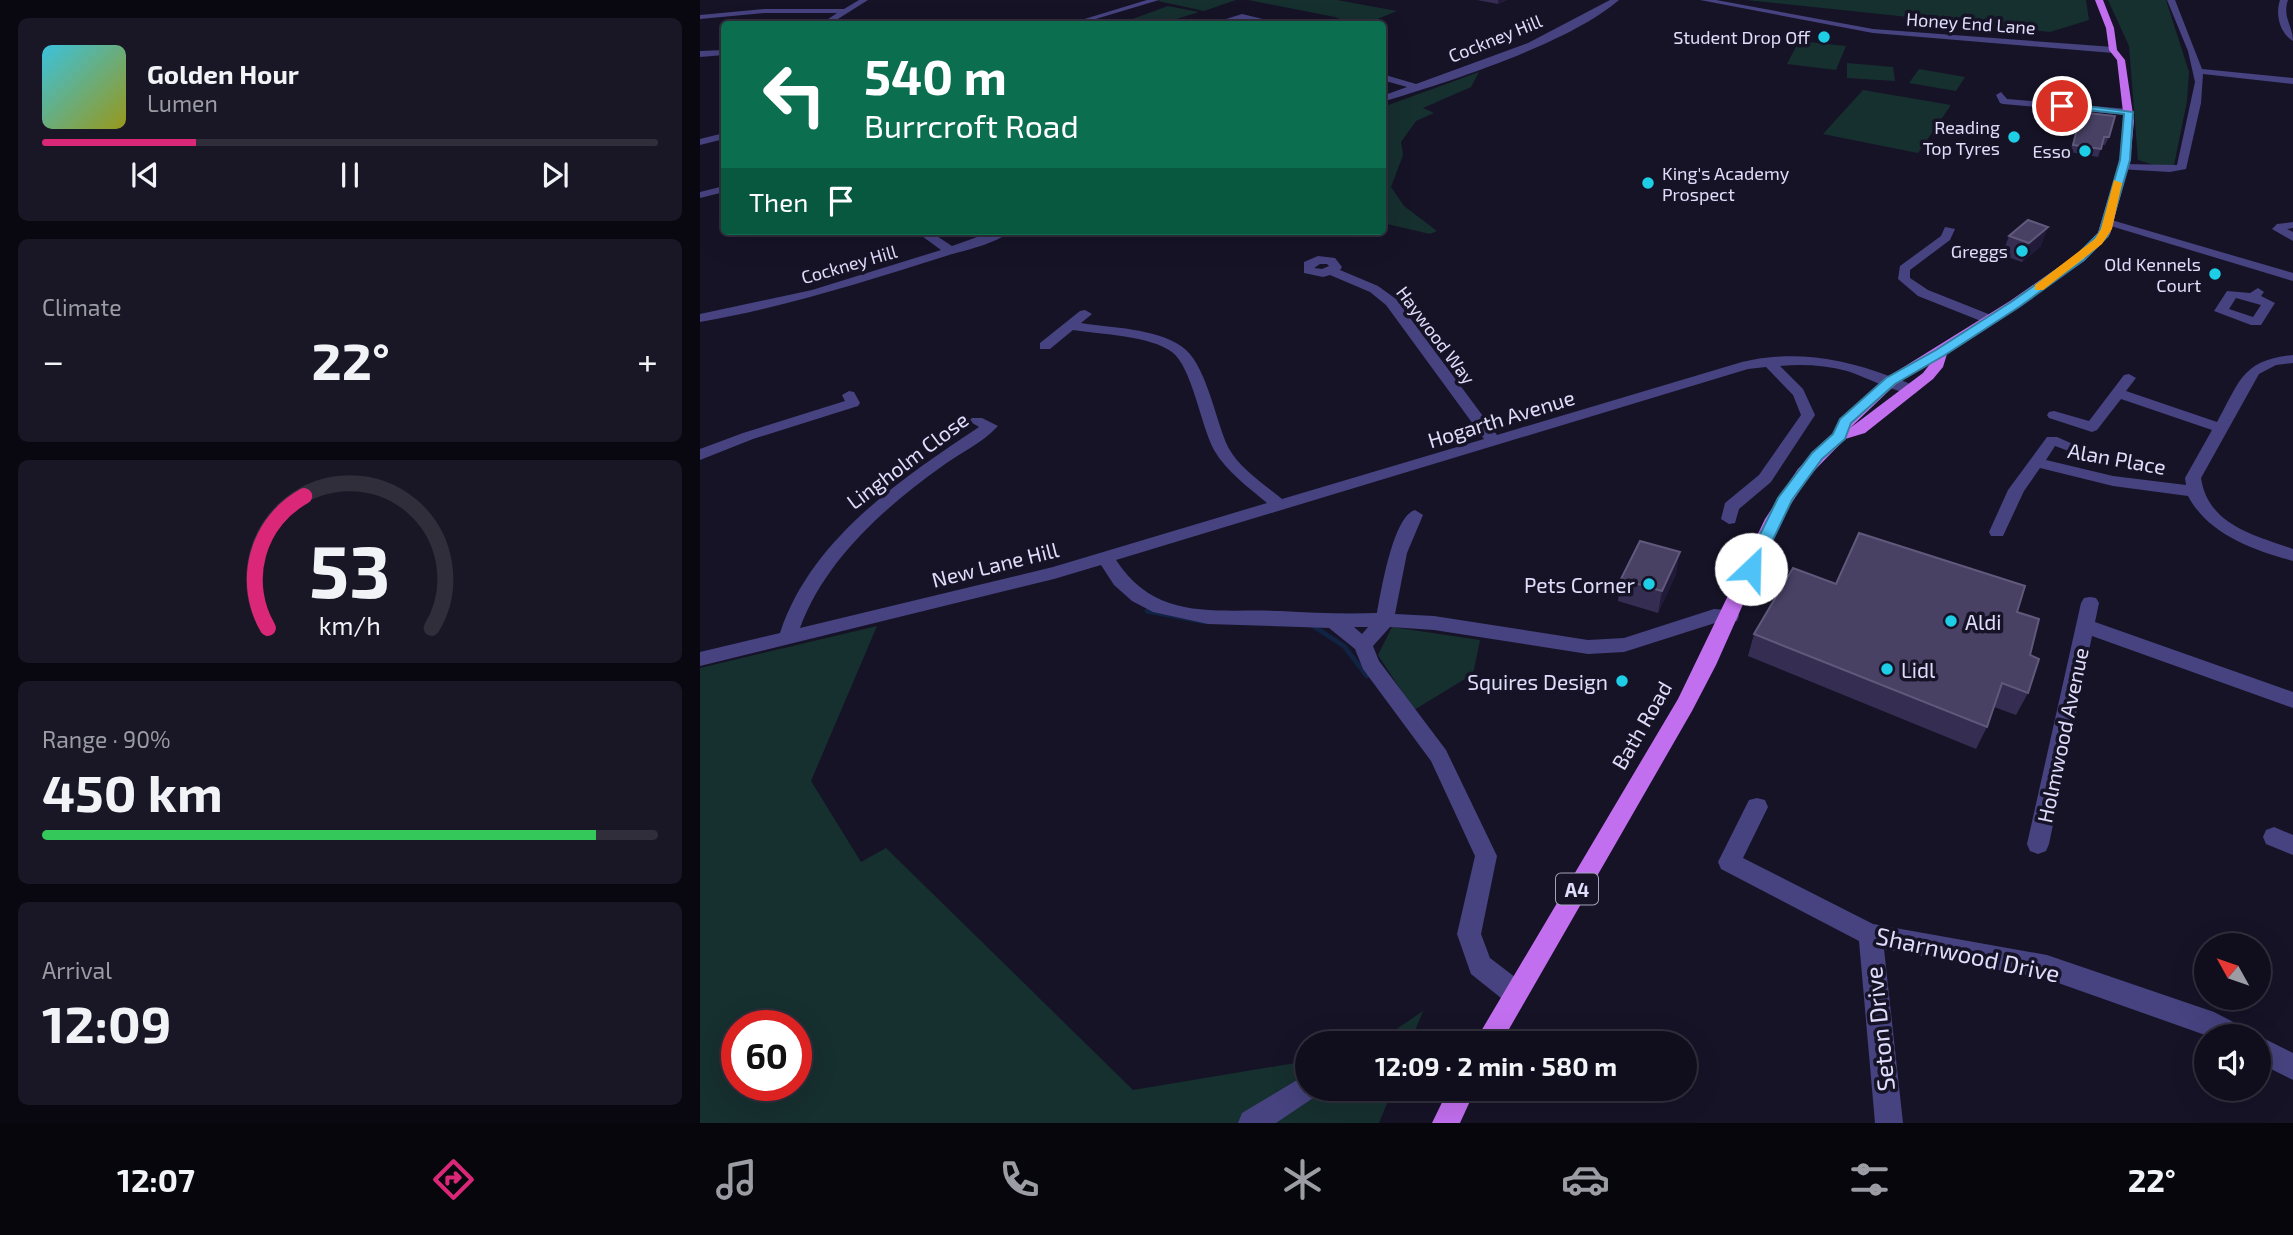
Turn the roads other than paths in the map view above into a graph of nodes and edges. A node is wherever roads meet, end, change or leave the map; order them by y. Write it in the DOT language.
graph roads {
  1 [pos="864,0"];
  2 [pos="1155,0"];
  3 [pos="1615,0"];
  4 [pos="1704,0"];
  5 [pos="2099,0"];
  6 [pos="2171,0"];
  7 [pos="2284,0"];
  8 [pos="844,11"];
  9 [pos="700,17"];
  10 [pos="829,21"];
  11 [pos="1082,21"];
  12 [pos="1224,21"];
  13 [pos="1261,21"];
  14 [pos="2293,39"];
  15 [pos="2113,50"];
  16 [pos="721,53"];
  17 [pos="700,54"];
  18 [pos="2198,71"];
  19 [pos="1386,78"];
  20 [pos="2293,81"];
  21 [pos="1416,87"];
  22 [pos="1386,98"];
  23 [pos="2002,101"];
  24 [pos="2128,112"];
  25 [pos="721,137"];
  26 [pos="700,142"];
  27 [pos="2122,167"];
  28 [pos="721,190"];
  29 [pos="700,195"];
  30 [pos="2293,225"];
  31 [pos="2108,226"];
  32 [pos="1949,229"];
  33 [pos="926,235"];
  34 [pos="993,235"];
  35 [pos="2293,237"];
  36 [pos="951,251"];
  37 [pos="1332,271"];
  38 [pos="2276,272"];
  39 [pos="2293,277"];
  40 [pos="2258,291"];
  41 [pos="1085,314"];
  42 [pos="700,318"];
  43 [pos="1991,320"];
  44 [pos="1072,326"];
  45 [pos="1045,346"];
  46 [pos="1941,352"];
  47 [pos="2293,359"];
  48 [pos="1769,362"];
  49 [pos="2129,377"];
  50 [pos="1891,381"];
  51 [pos="1911,390"];
  52 [pos="2117,393"];
  53 [pos="854,404"];
  54 [pos="2054,415"];
  55 [pos="991,427"];
  56 [pos="2221,428"];
  57 [pos="1840,436"];
  58 [pos="1494,441"];
  59 [pos="2074,448"];
  60 [pos="700,455"];
  61 [pos="2036,462"];
  62 [pos="2193,491"];
  63 [pos="1280,506"];
  64 [pos="1415,515"];
  65 [pos="1729,519"];
  66 [pos="1997,532"];
  67 [pos="2293,555"];
  68 [pos="1105,558"];
  69 [pos="2090,603"];
  70 [pos="1730,616"];
  71 [pos="1385,620"];
  72 [pos="1333,621"];
  73 [pos="2085,626"];
  74 [pos="788,638"];
  75 [pos="1363,645"];
  76 [pos="700,659"];
  77 [pos="2293,700"];
  78 [pos="1757,807"];
  79 [pos="2038,844"];
  80 [pos="1870,935"];
  81 [pos="1515,993"];
  82 [pos="2211,1024"];
  83 [pos="1494,1031"];
  84 [pos="2271,1055"];
  85 [pos="2293,1067"];
  86 [pos="1295,1095"];
  87 [pos="1457,1101"];
  88 [pos="1252,1123"];
  89 [pos="1446,1123"];
  90 [pos="1889,1123"];
  1 -- 8 [label="street"];
  2 -- 11 [label="street"];
  3 -- 21 [label="street, Cockney Hill"];
  4 -- 15 [label="street, Honey End Lane"];
  5 -- 15 [label="main road, Bath Road / A4"];
  6 -- 18 [label="street"];
  7 -- 14 [label="street"];
  8 -- 9 [label="street"];
  8 -- 10 [label="street"];
  12 -- 13 [label="street"];
  15 -- 24 [label="main road, Bath Road / A4"];
  16 -- 17 [label="street"];
  18 -- 20 [label="street"];
  18 -- 27 [label="street"];
  19 -- 21 [label="street"];
  21 -- 22 [label="street, Cockney Hill"];
  23 -- 24 [label="street"];
  24 -- 27 [label="main road, Bath Road / A4"];
  25 -- 26 [label="street"];
  27 -- 31 [label="main road, Bath Road / A4"];
  28 -- 29 [label="street"];
  30 -- 35 [label="street"];
  31 -- 38 [label="street"];
  31 -- 43 [label="main road, Bath Road / A4"];
  32 -- 43 [label="street"];
  33 -- 36 [label="street"];
  34 -- 36 [label="street, Cockney Hill"];
  36 -- 42 [label="street, Cockney Hill"];
  37 -- 58 [label="street, Haywood Way"];
  38 -- 39 [label="street"];
  38 -- 40 [label="street"];
  41 -- 44 [label="street"];
  43 -- 46 [label="main road, Bath Road / A4"];
  44 -- 45 [label="street"];
  44 -- 63 [label="street"];
  46 -- 50 [label="main road, Bath Road / A4"];
  46 -- 51 [label="main road, Bath Road / A4"];
  47 -- 56 [label="street"];
  48 -- 50 [label="street, Hogarth Avenue"];
  48 -- 58 [label="street, Hogarth Avenue"];
  48 -- 65 [label="street"];
  49 -- 52 [label="street, Alan Place"];
  50 -- 51 [label="street, Hogarth Avenue"];
  50 -- 57 [label="main road, Bath Road / A4"];
  51 -- 57 [label="main road, Bath Road / A4"];
  52 -- 54 [label="street, Alan Place"];
  52 -- 56 [label="street"];
  53 -- 60 [label="street"];
  55 -- 74 [label="street, Lingholm Close"];
  56 -- 62 [label="street"];
  57 -- 70 [label="main road, Bath Road / A4"];
  58 -- 63 [label="street, Hogarth Avenue"];
  59 -- 61 [label="street, Alan Place"];
  61 -- 62 [label="street, Alan Place"];
  61 -- 66 [label="street, Alan Place"];
  62 -- 67 [label="street"];
  63 -- 68 [label="street, Hogarth Avenue"];
  64 -- 71 [label="street"];
  68 -- 72 [label="street"];
  68 -- 74 [label="street, New Lane Hill"];
  69 -- 73 [label="street, Holmwood Avenue"];
  70 -- 71 [label="street"];
  70 -- 81 [label="main road, Bath Road / A4"];
  71 -- 72 [label="street"];
  71 -- 75 [label="street"];
  72 -- 75 [label="street"];
  73 -- 77 [label="street, Holmwood Avenue"];
  73 -- 79 [label="street, Holmwood Avenue"];
  74 -- 76 [label="street, New Lane Hill"];
  75 -- 81 [label="street"];
  78 -- 80 [label="street, Sharnwood Drive"];
  80 -- 82 [label="street, Sharnwood Drive"];
  80 -- 90 [label="street, Seton Drive"];
  81 -- 83 [label="main road, Bath Road / A4"];
  84 -- 85 [label="street"];
  86 -- 88 [label="street"];
  87 -- 89 [label="main road"];
}
